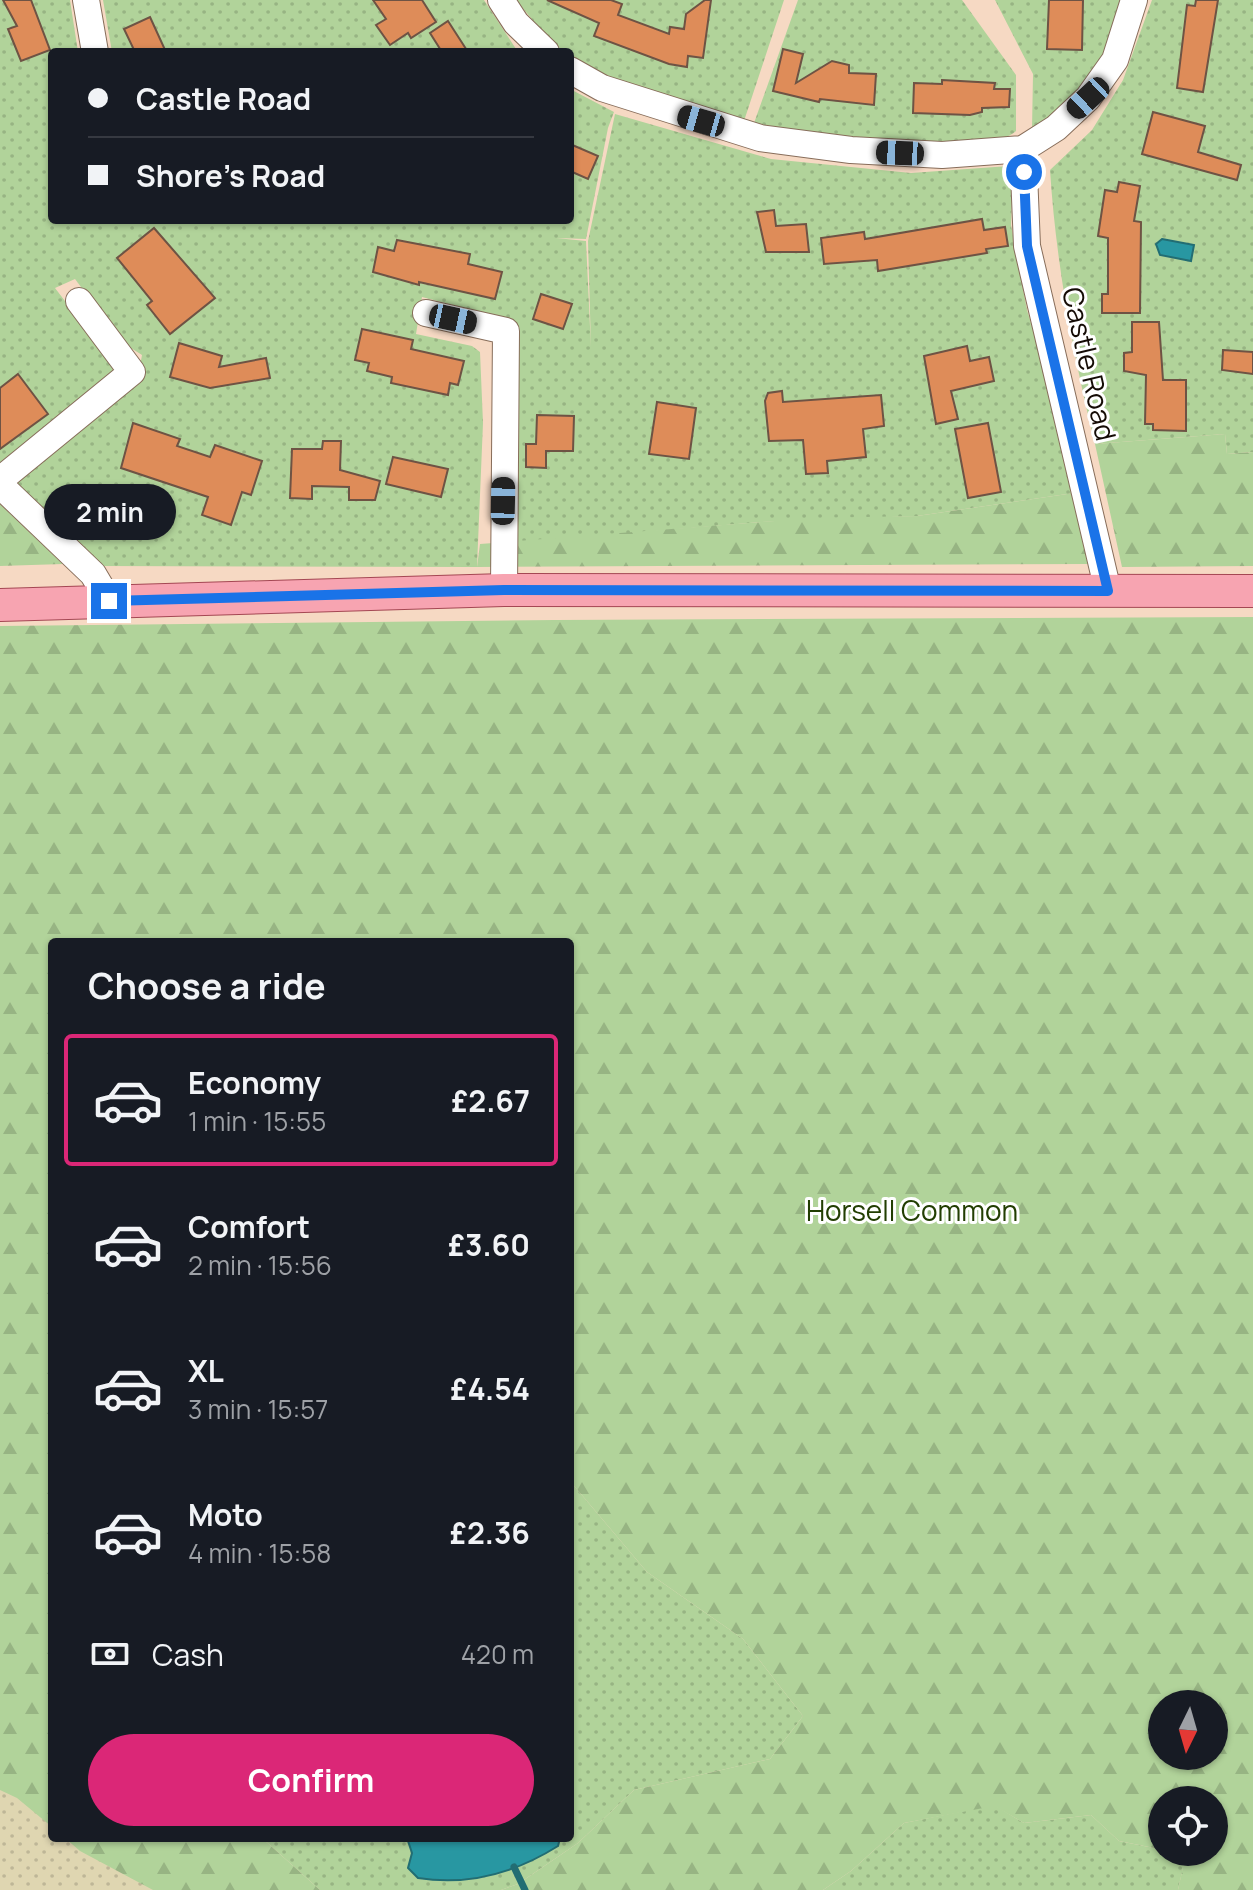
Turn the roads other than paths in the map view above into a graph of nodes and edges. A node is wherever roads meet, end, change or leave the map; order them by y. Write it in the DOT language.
graph roads {
  1 [pos="86,0"];
  2 [pos="501,0"];
  3 [pos="1134,0"];
  4 [pos="94,48"];
  5 [pos="542,48"];
  6 [pos="574,72"];
  7 [pos="1023,149"];
  8 [pos="79,301"];
  9 [pos="426,313"];
  10 [pos="0,483"];
  11 [pos="504,590"];
  12 [pos="1108,591"];
  13 [pos="1253,591"];
  14 [pos="109,601"];
  15 [pos="0,605"];
  1 -- 4 [label="street"];
  2 -- 5 [label="street"];
  3 -- 7 [label="street"];
  6 -- 7 [label="street"];
  7 -- 12 [label="street, Castle Road"];
  8 -- 10 [label="street"];
  9 -- 11 [label="street"];
  10 -- 14 [label="street"];
  11 -- 12 [label="main road"];
  11 -- 14 [label="main road"];
  12 -- 13 [label="main road"];
  14 -- 15 [label="main road"];
}
